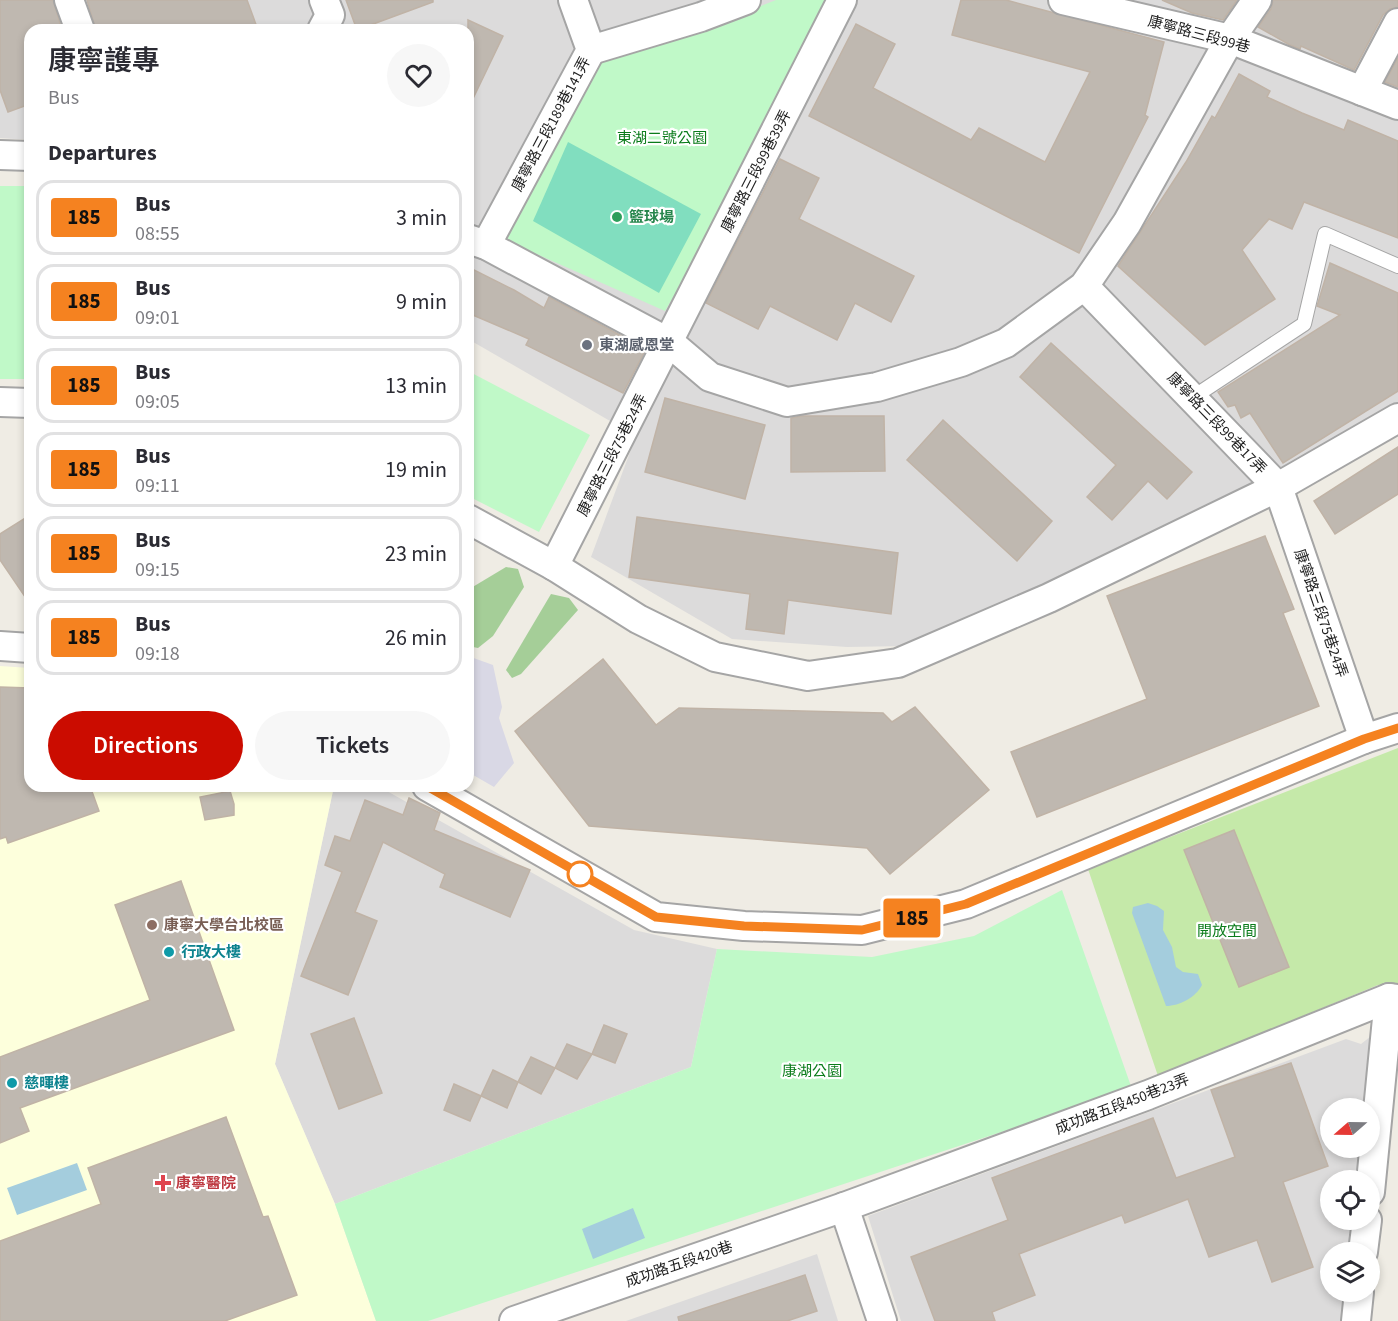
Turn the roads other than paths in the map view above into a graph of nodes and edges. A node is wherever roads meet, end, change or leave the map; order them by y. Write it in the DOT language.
graph roads {
  1 [pos="69,0"];
  2 [pos="324,0"];
  3 [pos="573,0"];
  4 [pos="746,0"];
  5 [pos="842,0"];
  6 [pos="1063,0"];
  7 [pos="1257,0"];
  8 [pos="1398,23"];
  9 [pos="78,24"];
  10 [pos="325,24"];
  11 [pos="1230,39"];
  12 [pos="591,50"];
  13 [pos="1362,91"];
  14 [pos="1398,105"];
  15 [pos="0,155"];
  16 [pos="24,156"];
  17 [pos="477,242"];
  18 [pos="1398,266"];
  19 [pos="1084,286"];
  20 [pos="670,343"];
  21 [pos="1192,398"];
  22 [pos="0,402"];
  23 [pos="24,403"];
  24 [pos="1398,418"];
  25 [pos="1278,487"];
  26 [pos="474,522"];
  27 [pos="554,566"];
  28 [pos="0,646"];
  29 [pos="24,648"];
  30 [pos="1398,728"];
  31 [pos="1364,739"];
  32 [pos="437,792"];
  33 [pos="1393,998"];
  34 [pos="1373,1170"];
  35 [pos="844,1207"];
  36 [pos="1358,1302"];
  37 [pos="514,1321"];
  38 [pos="882,1321"];
  39 [pos="1356,1321"];
  1 -- 9 [label="street"];
  2 -- 10 [label="street"];
  3 -- 12 [label="street, 康寧路三段189巷141弄"];
  4 -- 12 [label="street"];
  5 -- 20 [label="street, 康寧路三段99巷39弄"];
  6 -- 11 [label="street, 康寧路三段99巷"];
  7 -- 11 [label="street"];
  8 -- 13 [label="street"];
  11 -- 13 [label="street, 康寧路三段99巷"];
  11 -- 19 [label="street"];
  12 -- 17 [label="street, 康寧路三段189巷141弄"];
  13 -- 14 [label="street, 康寧路三段99巷"];
  15 -- 16 [label="street"];
  17 -- 20 [label="street"];
  18 -- 21 [label="lane"];
  19 -- 20 [label="street"];
  19 -- 21 [label="street, 康寧路三段99巷17弄"];
  20 -- 27 [label="street, 康寧路三段75巷24弄"];
  21 -- 25 [label="street, 康寧路三段99巷17弄"];
  22 -- 23 [label="street"];
  24 -- 25 [label="street, 康寧路三段99巷17弄"];
  25 -- 27 [label="street"];
  25 -- 31 [label="street, 康寧路三段75巷24弄"];
  26 -- 27 [label="street"];
  28 -- 29 [label="street"];
  30 -- 31 [label="street"];
  31 -- 32 [label="street"];
  33 -- 34 [label="street"];
  33 -- 35 [label="street, 成功路五段450巷23弄"];
  35 -- 37 [label="street, 成功路五段420巷"];
  35 -- 38 [label="street"];
  36 -- 39 [label="street"];
}
